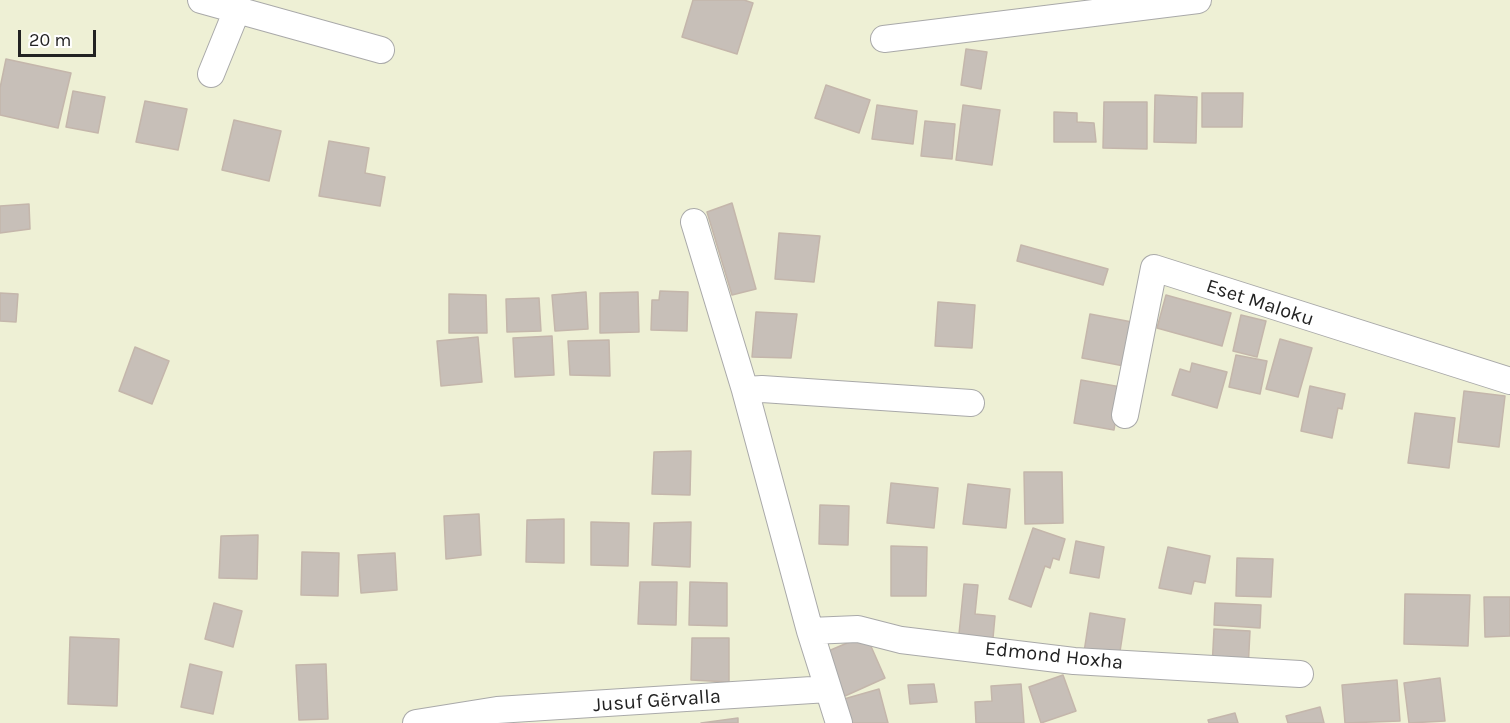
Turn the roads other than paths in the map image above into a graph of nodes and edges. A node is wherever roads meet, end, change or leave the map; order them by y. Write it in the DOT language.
graph roads {
  1 [pos="201,0"];
  2 [pos="1198,0"];
  3 [pos="237,10"];
  4 [pos="884,39"];
  5 [pos="381,50"];
  6 [pos="211,74"];
  7 [pos="694,222"];
  8 [pos="1510,381"];
  9 [pos="745,390"];
  10 [pos="971,403"];
  11 [pos="1125,415"];
  12 [pos="810,631"];
  13 [pos="1300,674"];
  14 [pos="828,689"];
  15 [pos="416,723"];
  16 [pos="839,723"];
  1 -- 3 [label="street"];
  2 -- 4 [label="street"];
  3 -- 5 [label="street"];
  3 -- 6 [label="street"];
  7 -- 9 [label="street"];
  8 -- 11 [label="street, Eset Maloku"];
  9 -- 10 [label="street"];
  9 -- 12 [label="street"];
  12 -- 13 [label="street, Edmond Hoxha"];
  12 -- 14 [label="street"];
  14 -- 15 [label="street, Jusuf Gërvalla"];
  14 -- 16 [label="street"];
}
